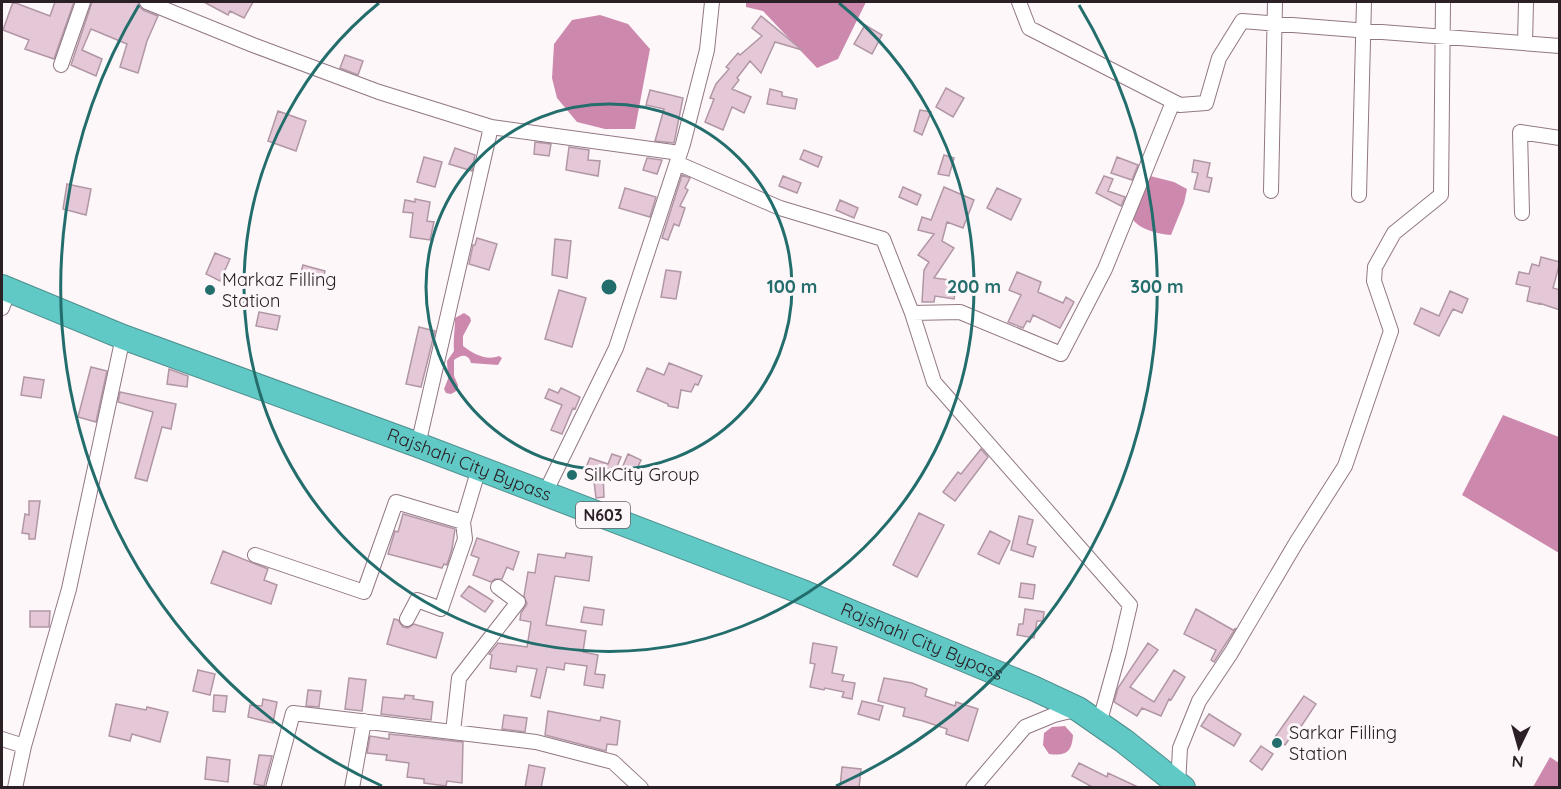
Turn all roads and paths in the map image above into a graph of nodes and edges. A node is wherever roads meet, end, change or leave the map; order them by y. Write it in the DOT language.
graph roads {
  1 [pos="83,2"];
  2 [pos="147,2"];
  3 [pos="712,2"];
  4 [pos="1019,2"];
  5 [pos="1275,2"];
  6 [pos="1364,2"];
  7 [pos="1443,2"];
  8 [pos="1526,2"];
  9 [pos="1275,24"];
  10 [pos="1363,31"];
  11 [pos="1443,37"];
  12 [pos="1526,44"];
  13 [pos="1560,46"];
  14 [pos="62,65"];
  15 [pos="1173,102"];
  16 [pos="491,127"];
  17 [pos="1560,138"];
  18 [pos="678,158"];
  19 [pos="1271,191"];
  20 [pos="1359,195"];
  21 [pos="1522,213"];
  22 [pos="4,295"];
  23 [pos="912,313"];
  24 [pos="123,337"];
  25 [pos="418,445"];
  26 [pos="479,468"];
  27 [pos="545,493"];
  28 [pos="463,522"];
  29 [pos="255,555"];
  30 [pos="498,587"];
  31 [pos="406,619"];
  32 [pos="1078,709"];
  33 [pos="364,721"];
  34 [pos="1099,724"];
  35 [pos="453,732"];
  36 [pos="2,739"];
  37 [pos="24,746"];
  38 [pos="1180,786"];
  39 [pos="15,788"];
  40 [pos="273,788"];
  41 [pos="352,788"];
  42 [pos="641,788"];
  43 [pos="973,788"];
  1 -- 14 [label="street"];
  2 -- 16 [label="street"];
  3 -- 18 [label="street"];
  4 -- 15 [label="street"];
  5 -- 9 [label="street"];
  6 -- 10 [label="street"];
  7 -- 11 [label="street"];
  8 -- 12 [label="street"];
  9 -- 10 [label="street"];
  9 -- 15 [label="street"];
  9 -- 19 [label="street"];
  10 -- 11 [label="street"];
  10 -- 20 [label="street"];
  11 -- 12 [label="street"];
  11 -- 38 [label="street"];
  12 -- 13 [label="street"];
  15 -- 23 [label="street"];
  16 -- 18 [label="street"];
  16 -- 25 [label="street"];
  17 -- 21 [label="street"];
  18 -- 23 [label="street"];
  18 -- 27 [label="street"];
  22 -- 24 [label="highway, Rajshahi City Bypass / N603"];
  23 -- 34 [label="street"];
  24 -- 25 [label="highway, Rajshahi City Bypass / N603"];
  24 -- 37 [label="street"];
  25 -- 26 [label="highway, Rajshahi City Bypass / N603"];
  26 -- 27 [label="highway, Rajshahi City Bypass / N603"];
  26 -- 28 [label="street"];
  27 -- 32 [label="highway, Rajshahi City Bypass / N603"];
  28 -- 29 [label="street"];
  28 -- 31 [label="street"];
  30 -- 35 [label="street"];
  32 -- 34 [label="highway, Rajshahi City Bypass / N603"];
  32 -- 43 [label="street"];
  33 -- 35 [label="street"];
  33 -- 40 [label="street"];
  33 -- 41 [label="street"];
  34 -- 38 [label="highway, Rajshahi City Bypass / N603"];
  35 -- 42 [label="street"];
  36 -- 37 [label="street"];
  37 -- 39 [label="street"];
}
